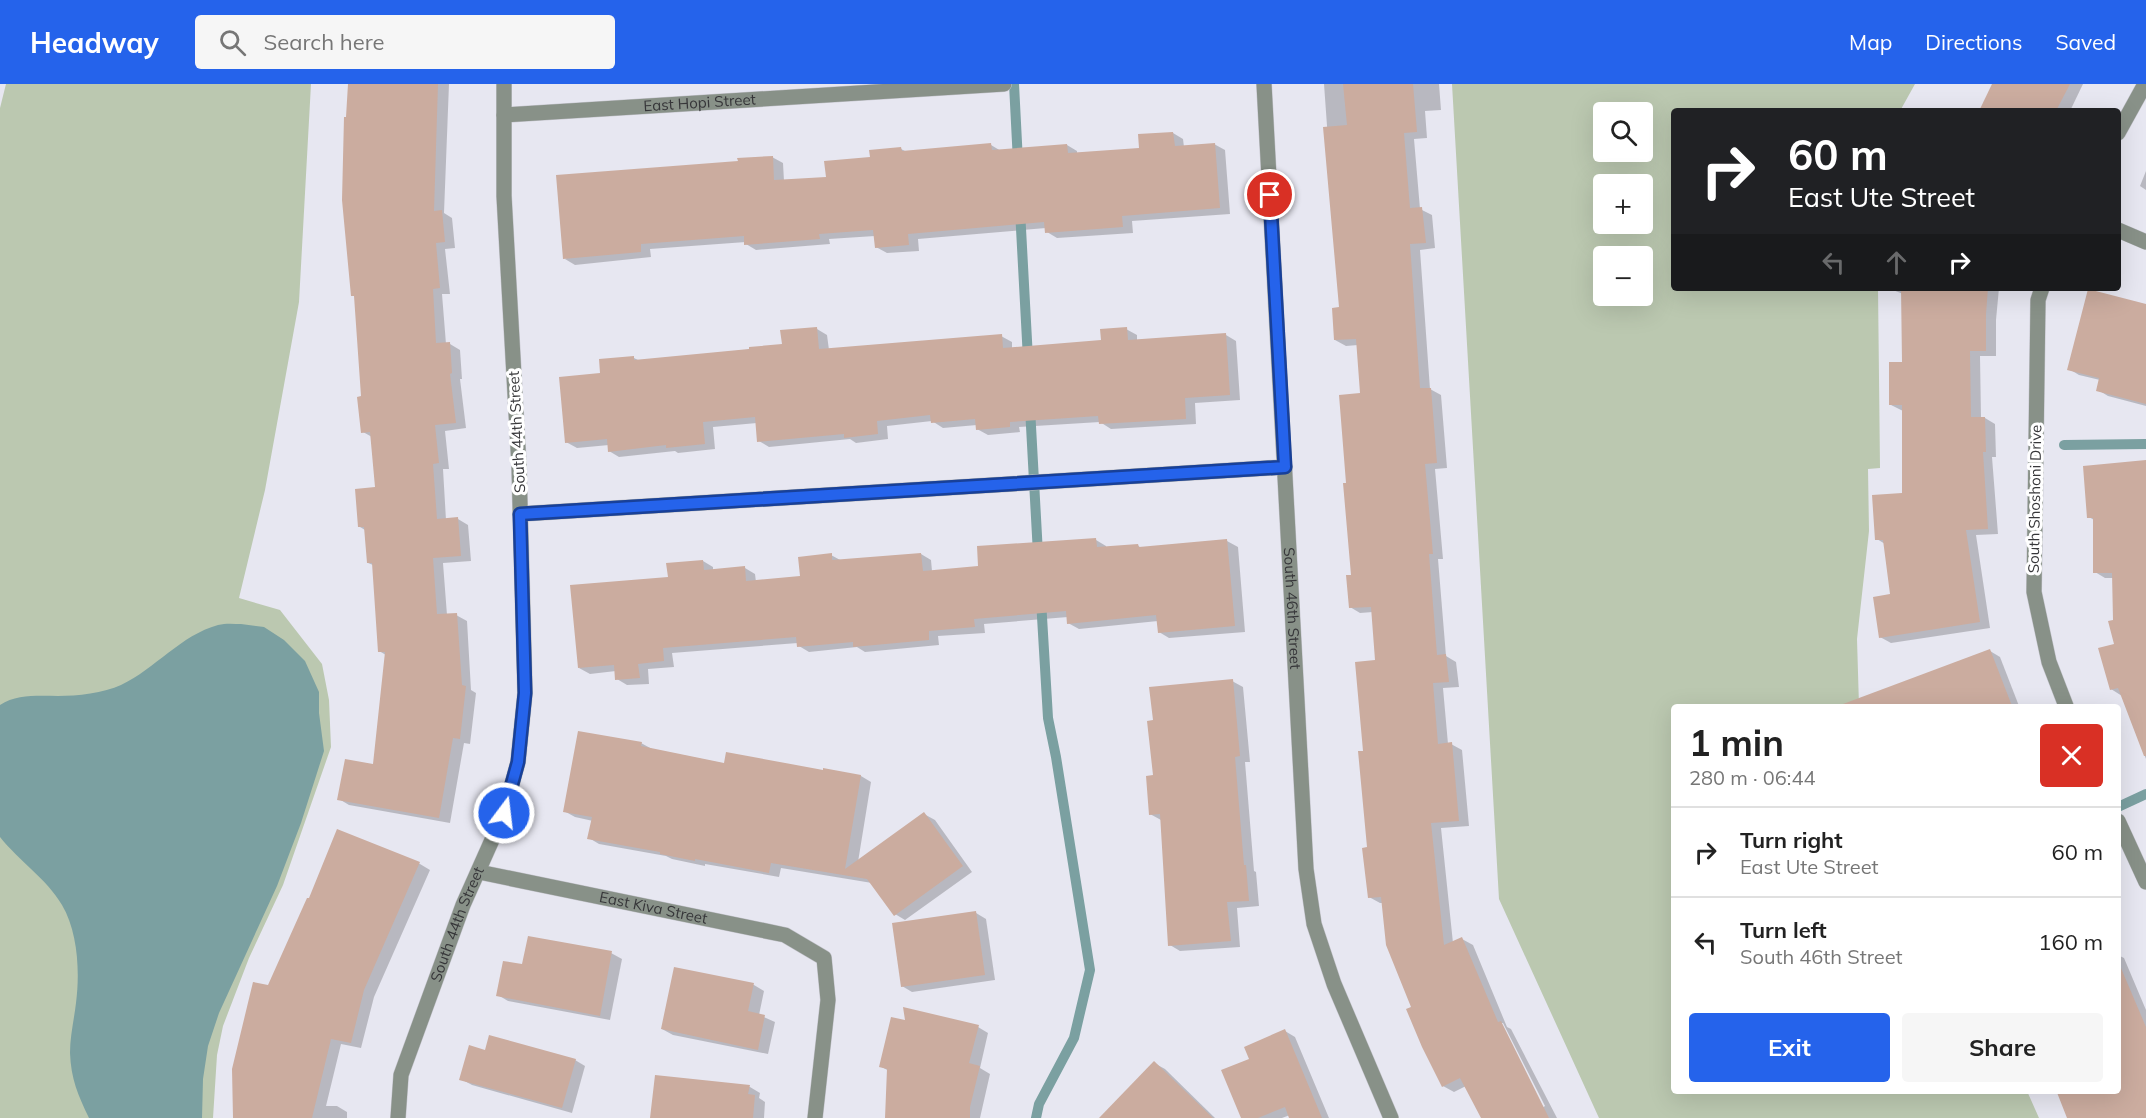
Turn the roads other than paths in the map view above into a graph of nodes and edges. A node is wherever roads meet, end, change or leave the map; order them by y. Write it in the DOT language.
graph roads {
  1 [pos="504,84"];
  2 [pos="998,84"];
  3 [pos="1004,84"];
  4 [pos="1264,84"];
  5 [pos="2145,84"];
  6 [pos="504,115"];
  7 [pos="2121,128"];
  8 [pos="2121,231"];
  9 [pos="2146,242"];
  10 [pos="2041,291"];
  11 [pos="1285,467"];
  12 [pos="520,514"];
  13 [pos="2065,704"];
  14 [pos="2121,828"];
  15 [pos="479,872"];
  16 [pos="2146,882"];
  17 [pos="398,1118"];
  18 [pos="815,1118"];
  19 [pos="1391,1118"];
  1 -- 6 [label="street, South 44th Street"];
  2 -- 3 [label="street, East Hopi Street"];
  2 -- 6 [label="street, East Hopi Street"];
  4 -- 11 [label="street, South 46th Street"];
  5 -- 7 [label="street"];
  6 -- 12 [label="street, South 44th Street"];
  8 -- 9 [label="street"];
  10 -- 13 [label="street, South Shoshoni Drive"];
  11 -- 12 [label="street"];
  11 -- 19 [label="street, South 46th Street"];
  12 -- 15 [label="street, South 44th Street"];
  14 -- 16 [label="street"];
  15 -- 17 [label="street, South 44th Street"];
  15 -- 18 [label="street, East Kiva Street"];
}
